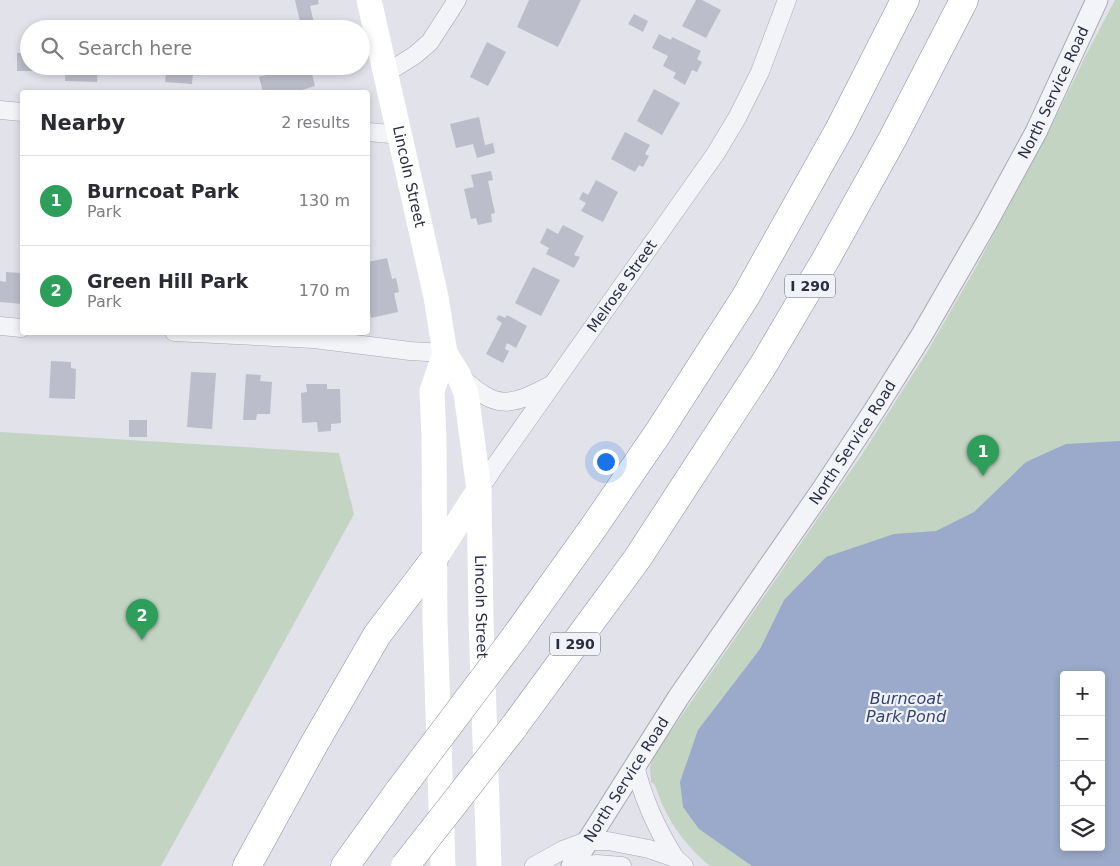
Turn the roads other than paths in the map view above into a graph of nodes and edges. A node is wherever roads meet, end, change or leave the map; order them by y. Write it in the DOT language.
graph roads {
  1 [pos="369,0"];
  2 [pos="457,0"];
  3 [pos="787,0"];
  4 [pos="905,0"];
  5 [pos="964,0"];
  6 [pos="1097,0"];
  7 [pos="386,71"];
  8 [pos="0,110"];
  9 [pos="20,112"];
  10 [pos="370,132"];
  11 [pos="400,134"];
  12 [pos="0,326"];
  13 [pos="20,328"];
  14 [pos="234,335"];
  15 [pos="445,353"];
  16 [pos="458,374"];
  17 [pos="554,383"];
  18 [pos="480,490"];
  19 [pos="434,560"];
  20 [pos="635,765"];
  21 [pos="587,841"];
  22 [pos="680,862"];
  23 [pos="247,866"];
  24 [pos="346,866"];
  25 [pos="405,866"];
  26 [pos="443,866"];
  27 [pos="489,866"];
  28 [pos="534,866"];
  29 [pos="572,866"];
  30 [pos="579,866"];
  31 [pos="622,866"];
  1 -- 7 [label="main road, Lincoln Street"];
  2 -- 7 [label="street"];
  3 -- 17 [label="street, Melrose Street"];
  4 -- 24 [label="highway, bridge"];
  5 -- 25 [label="highway, I 290, bridge"];
  6 -- 20 [label="street, North Service Road"];
  7 -- 11 [label="main road, Lincoln Street"];
  8 -- 9 [label="street"];
  10 -- 11 [label="street"];
  11 -- 15 [label="main road, Lincoln Street"];
  12 -- 13 [label="street"];
  14 -- 15 [label="street"];
  15 -- 16 [label="main road, Lincoln Street"];
  15 -- 19 [label="main road, Lincoln Street"];
  16 -- 17 [label="street"];
  16 -- 18 [label="main road, Lincoln Street"];
  17 -- 18 [label="street, Melrose Street"];
  18 -- 19 [label="main road, Melrose Street"];
  18 -- 27 [label="main road, Lincoln Street"];
  19 -- 23 [label="highway"];
  19 -- 26 [label="main road, Lincoln Street"];
  20 -- 21 [label="street, North Service Road"];
  20 -- 22 [label="street"];
  21 -- 22 [label="street"];
  21 -- 28 [label="street"];
  21 -- 29 [label="street, North Service Road"];
  30 -- 31 [label="street"];
}
